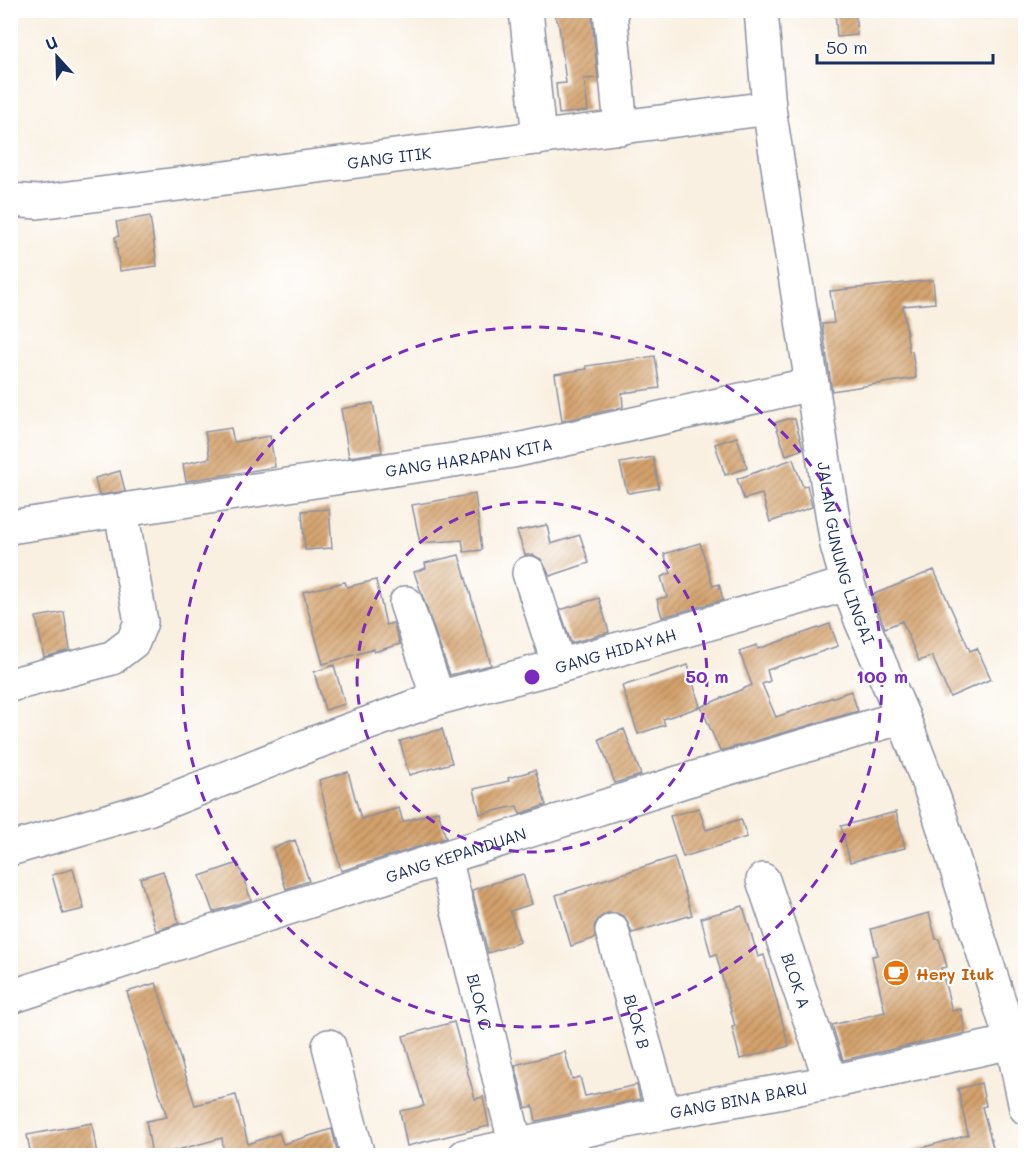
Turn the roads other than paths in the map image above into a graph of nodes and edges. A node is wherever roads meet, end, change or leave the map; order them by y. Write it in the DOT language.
graph roads {
  1 [pos="526,10"];
  2 [pos="610,10"];
  3 [pos="761,10"];
  4 [pos="769,108"];
  5 [pos="621,128"];
  6 [pos="539,138"];
  7 [pos="10,200"];
  8 [pos="812,384"];
  9 [pos="121,511"];
  10 [pos="10,527"];
  11 [pos="529,573"];
  12 [pos="848,584"];
  13 [pos="406,603"];
  14 [pos="559,666"];
  15 [pos="10,685"];
  16 [pos="438,698"];
  17 [pos="903,717"];
  18 [pos="10,849"];
  19 [pos="446,858"];
  20 [pos="763,880"];
  21 [pos="612,931"];
  22 [pos="10,997"];
  23 [pos="1012,1042"];
  24 [pos="329,1046"];
  25 [pos="831,1082"];
  26 [pos="1026,1108"];
  27 [pos="664,1113"];
  28 [pos="516,1146"];
  29 [pos="358,1155"];
  30 [pos="465,1155"];
  1 -- 6 [label="street"];
  2 -- 5 [label="street"];
  3 -- 4 [label="street, JALAN GUNUNG LINGAI"];
  4 -- 5 [label="street, GANG ITIK"];
  4 -- 8 [label="street, JALAN GUNUNG LINGAI"];
  5 -- 6 [label="street, GANG ITIK"];
  6 -- 7 [label="street, GANG ITIK"];
  8 -- 9 [label="street, GANG HARAPAN KITA"];
  8 -- 12 [label="street, JALAN GUNUNG LINGAI"];
  9 -- 10 [label="street, GANG HARAPAN KITA"];
  9 -- 15 [label="street"];
  11 -- 14 [label="street"];
  12 -- 14 [label="street, GANG HIDAYAH"];
  12 -- 17 [label="street, JALAN GUNUNG LINGAI"];
  13 -- 16 [label="street"];
  14 -- 16 [label="street, GANG HIDAYAH"];
  16 -- 18 [label="street, GANG HIDAYAH"];
  17 -- 19 [label="street, GANG KEPANDUAN"];
  17 -- 23 [label="street, JALAN GUNUNG LINGAI"];
  19 -- 22 [label="street, GANG KEPANDUAN"];
  19 -- 28 [label="street, BLOK C"];
  20 -- 25 [label="street, BLOK A"];
  21 -- 27 [label="street, BLOK B"];
  23 -- 25 [label="street, GANG BINA BARU"];
  23 -- 26 [label="street, JALAN GUNUNG LINGAI"];
  24 -- 29 [label="street"];
  25 -- 27 [label="street, GANG BINA BARU"];
  27 -- 28 [label="street, GANG BINA BARU"];
  28 -- 30 [label="street, GANG BINA BARU"];
}
